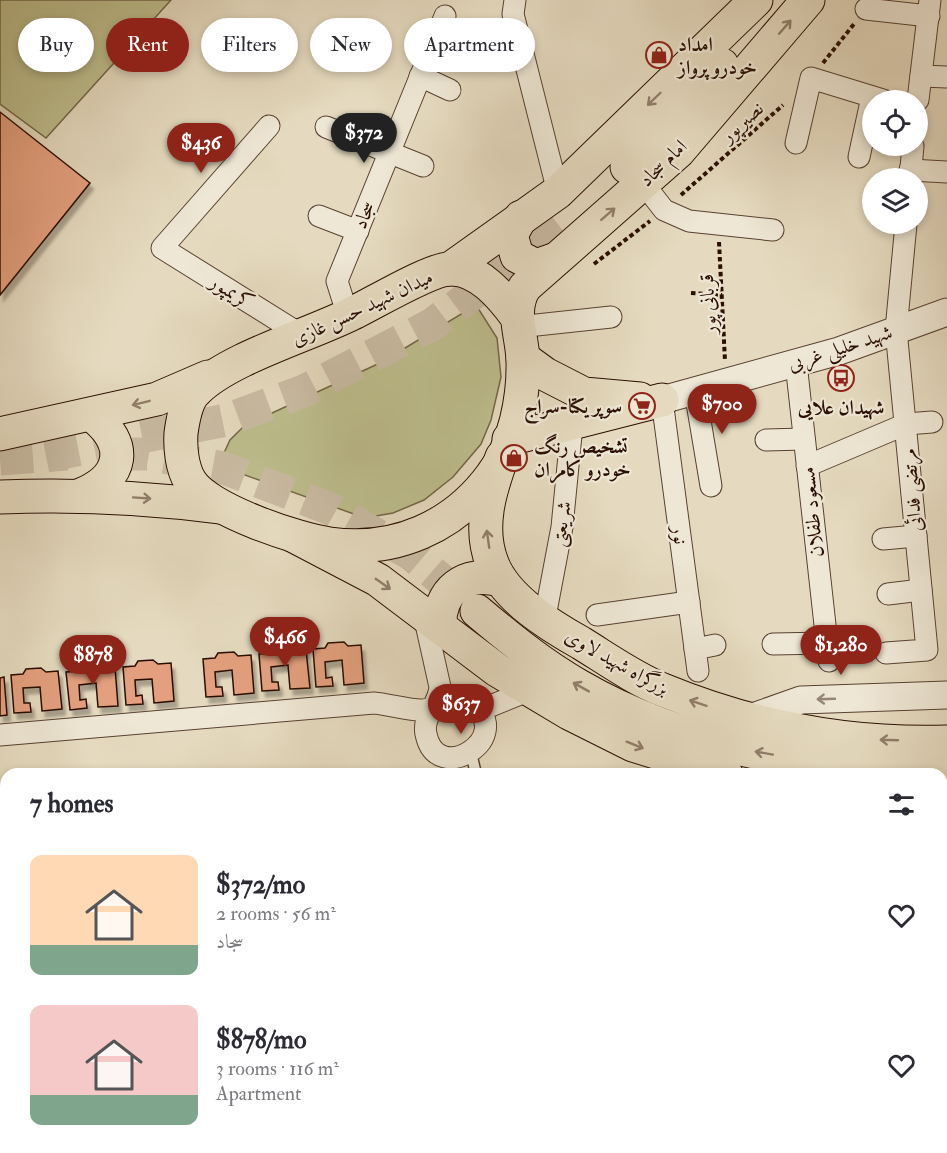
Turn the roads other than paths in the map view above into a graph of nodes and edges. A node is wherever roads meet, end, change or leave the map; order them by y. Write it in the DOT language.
graph roads {
  1 [pos="515,0"];
  2 [pos="756,0"];
  3 [pos="779,0"];
  4 [pos="808,0"];
  5 [pos="929,8"];
  6 [pos="866,9"];
  7 [pos="445,16"];
  8 [pos="420,76"];
  9 [pos="921,76"];
  10 [pos="947,77"];
  11 [pos="450,90"];
  12 [pos="919,90"];
  13 [pos="862,94"];
  14 [pos="269,126"];
  15 [pos="326,126"];
  16 [pos="796,143"];
  17 [pos="862,148"];
  18 [pos="389,154"];
  19 [pos="859,157"];
  20 [pos="423,166"];
  21 [pos="947,172"];
  22 [pos="928,173"];
  23 [pos="643,183"];
  24 [pos="558,192"];
  25 [pos="319,216"];
  26 [pos="521,217"];
  27 [pos="563,225"];
  28 [pos="773,230"];
  29 [pos="358,231"];
  30 [pos="905,234"];
  31 [pos="556,259"];
  32 [pos="450,269"];
  33 [pos="947,312"];
  34 [pos="348,316"];
  35 [pos="611,318"];
  36 [pos="896,330"];
  37 [pos="519,334"];
  38 [pos="303,336"];
  39 [pos="796,363"];
  40 [pos="215,374"];
  41 [pos="695,391"];
  42 [pos="662,400"];
  43 [pos="92,415"];
  44 [pos="932,422"];
  45 [pos="906,424"];
  46 [pos="572,425"];
  47 [pos="0,434"];
  48 [pos="804,439"];
  49 [pos="766,440"];
  50 [pos="506,448"];
  51 [pos="807,466"];
  52 [pos="711,486"];
  53 [pos="81,495"];
  54 [pos="0,497"];
  55 [pos="224,508"];
  56 [pos="916,536"];
  57 [pos="294,537"];
  58 [pos="883,539"];
  59 [pos="500,580"];
  60 [pos="921,590"];
  61 [pos="888,594"];
  62 [pos="689,602"];
  63 [pos="477,611"];
  64 [pos="597,615"];
  65 [pos="432,621"];
  66 [pos="544,622"];
  67 [pos="773,644"];
  68 [pos="886,653"];
  69 [pos="698,670"];
  70 [pos="530,690"];
  71 [pos="947,695"];
  72 [pos="435,707"];
  73 [pos="478,711"];
  74 [pos="747,719"];
  75 [pos="0,735"];
  76 [pos="947,742"];
  77 [pos="471,753"];
  78 [pos="475,768"];
  79 [pos="707,768"];
  80 [pos="861,768"];
  1 -- 24 [label="street"];
  2 -- 24 [label="main road, one-way"];
  3 -- 27 [label="main road"];
  23 -- 4 [label="main road, امام سجاد, one-way"];
  5 -- 6 [label="street"];
  5 -- 9 [label="street"];
  7 -- 8 [label="street, سجاد"];
  8 -- 11 [label="street"];
  8 -- 18 [label="street, سجاد"];
  9 -- 10 [label="street"];
  9 -- 12 [label="street"];
  13 -- 16 [label="street"];
  14 -- 38 [label="street, کریمپور"];
  15 -- 18 [label="street"];
  17 -- 19 [label="street"];
  18 -- 20 [label="street"];
  18 -- 29 [label="street, سجاد"];
  21 -- 22 [label="street"];
  23 -- 28 [label="street"];
  31 -- 23 [label="main road, امام سجاد, one-way"];
  24 -- 26 [label="main road"];
  25 -- 29 [label="street"];
  26 -- 31 [label="main road"];
  26 -- 32 [label="main road"];
  29 -- 34 [label="street, سجاد"];
  30 -- 36 [label="street, مرتضی فدائی"];
  31 -- 37 [label="main road, امام سجاد"];
  32 -- 34 [label="main road, میدان شهید حسن غازی"];
  32 -- 37 [label="main road, میدان شهید حسن غازی"];
  33 -- 36 [label="street, شهید خلیلی غربی"];
  34 -- 38 [label="main road, میدان شهید حسن غازی"];
  35 -- 37 [label="street"];
  36 -- 39 [label="street, شهید خلیلی غربی"];
  36 -- 45 [label="street, مرتضی فدائی"];
  37 -- 42 [label="main road"];
  37 -- 50 [label="main road, میدان شهید حسن غازی"];
  38 -- 40 [label="main road, میدان شهید حسن غازی"];
  39 -- 41 [label="street, شهید خلیلی غربی"];
  39 -- 48 [label="street, مسعود طفلان"];
  40 -- 43 [label="main road, one-way"];
  40 -- 55 [label="main road, میدان شهید حسن غازی"];
  41 -- 42 [label="street, شهید خلیلی غربی"];
  41 -- 52 [label="street"];
  42 -- 46 [label="main road"];
  42 -- 62 [label="street, نور"];
  43 -- 47 [label="main road"];
  43 -- 53 [label="main road"];
  44 -- 45 [label="street"];
  45 -- 51 [label="street"];
  45 -- 56 [label="street, مرتضی فدائی"];
  46 -- 50 [label="main road"];
  46 -- 66 [label="street, شریعتی"];
  48 -- 49 [label="street"];
  48 -- 51 [label="street, مسعود طفلان"];
  50 -- 57 [label="main road, میدان شهید حسن غازی"];
  59 -- 50 [label="main road, بزرگراه شهید لاوی, one-way"];
  51 -- 67 [label="street, مسعود طفلان"];
  53 -- 54 [label="main road"];
  53 -- 55 [label="main road, one-way"];
  55 -- 57 [label="main road, میدان شهید حسن غازی"];
  56 -- 58 [label="street"];
  56 -- 60 [label="street, مرتضی فدائی"];
  57 -- 65 [label="main road, one-way"];
  59 -- 65 [label="main road"];
  59 -- 66 [label="main road, بزرگراه شهید لاوی"];
  60 -- 61 [label="street"];
  60 -- 68 [label="street, مرتضی فدائی"];
  62 -- 64 [label="street"];
  62 -- 69 [label="street, نور"];
  80 -- 63 [label="main road, one-way"];
  65 -- 70 [label="main road"];
  65 -- 72 [label="street"];
  74 -- 66 [label="main road, بزرگراه شهید لاوی, one-way"];
  70 -- 73 [label="street"];
  70 -- 79 [label="main road, one-way"];
  71 -- 74 [label="street, one-way"];
  72 -- 73 [label="street"];
  72 -- 75 [label="street"];
  72 -- 77 [label="street"];
  73 -- 77 [label="street"];
  76 -- 74 [label="main road, بزرگراه شهید لاوی, one-way"];
  77 -- 78 [label="lane"];
}
